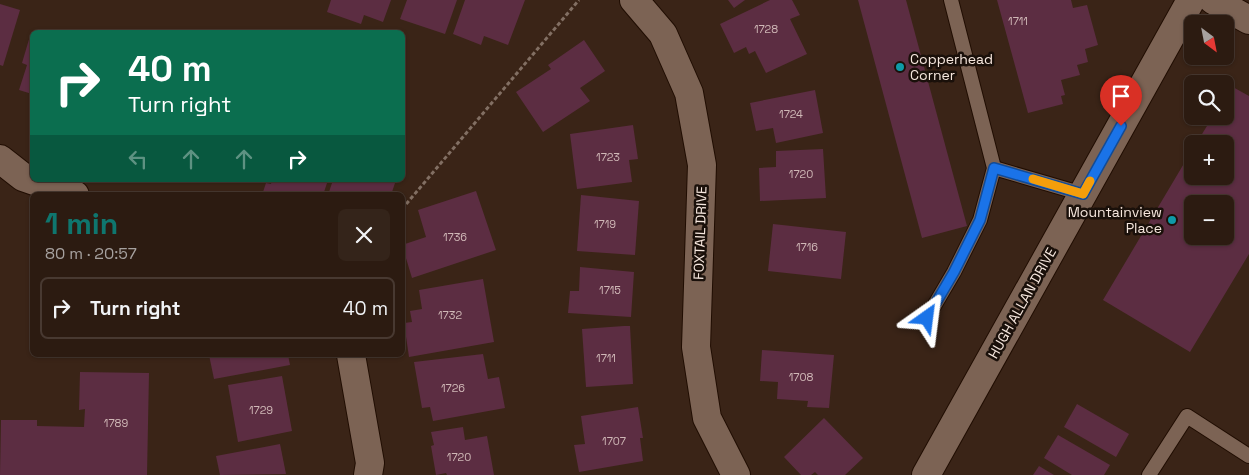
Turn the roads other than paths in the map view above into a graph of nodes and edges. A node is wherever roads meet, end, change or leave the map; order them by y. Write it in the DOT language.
graph roads {
  1 [pos="634,0"];
  2 [pos="951,0"];
  3 [pos="1190,0"];
  4 [pos="1213,0"];
  5 [pos="1249,20"];
  6 [pos="0,159"];
  7 [pos="994,168"];
  8 [pos="30,180"];
  9 [pos="35,182"];
  10 [pos="66,192"];
  11 [pos="1083,194"];
  12 [pos="927,318"];
  13 [pos="351,357"];
  14 [pos="1249,456"];
  15 [pos="368,475"];
  16 [pos="736,475"];
  17 [pos="926,475"];
  18 [pos="1149,475"];
  1 -- 16 [label="street, FOXTAIL DRIVE"];
  2 -- 7 [label="lane"];
  3 -- 11 [label="street, HUGH ALLAN DRIVE"];
  4 -- 5 [label="street"];
  6 -- 8 [label="street"];
  7 -- 11 [label="lane"];
  7 -- 12 [label="lane"];
  9 -- 10 [label="street"];
  11 -- 17 [label="street, HUGH ALLAN DRIVE"];
  13 -- 15 [label="street"];
  14 -- 18 [label="lane"];
}
